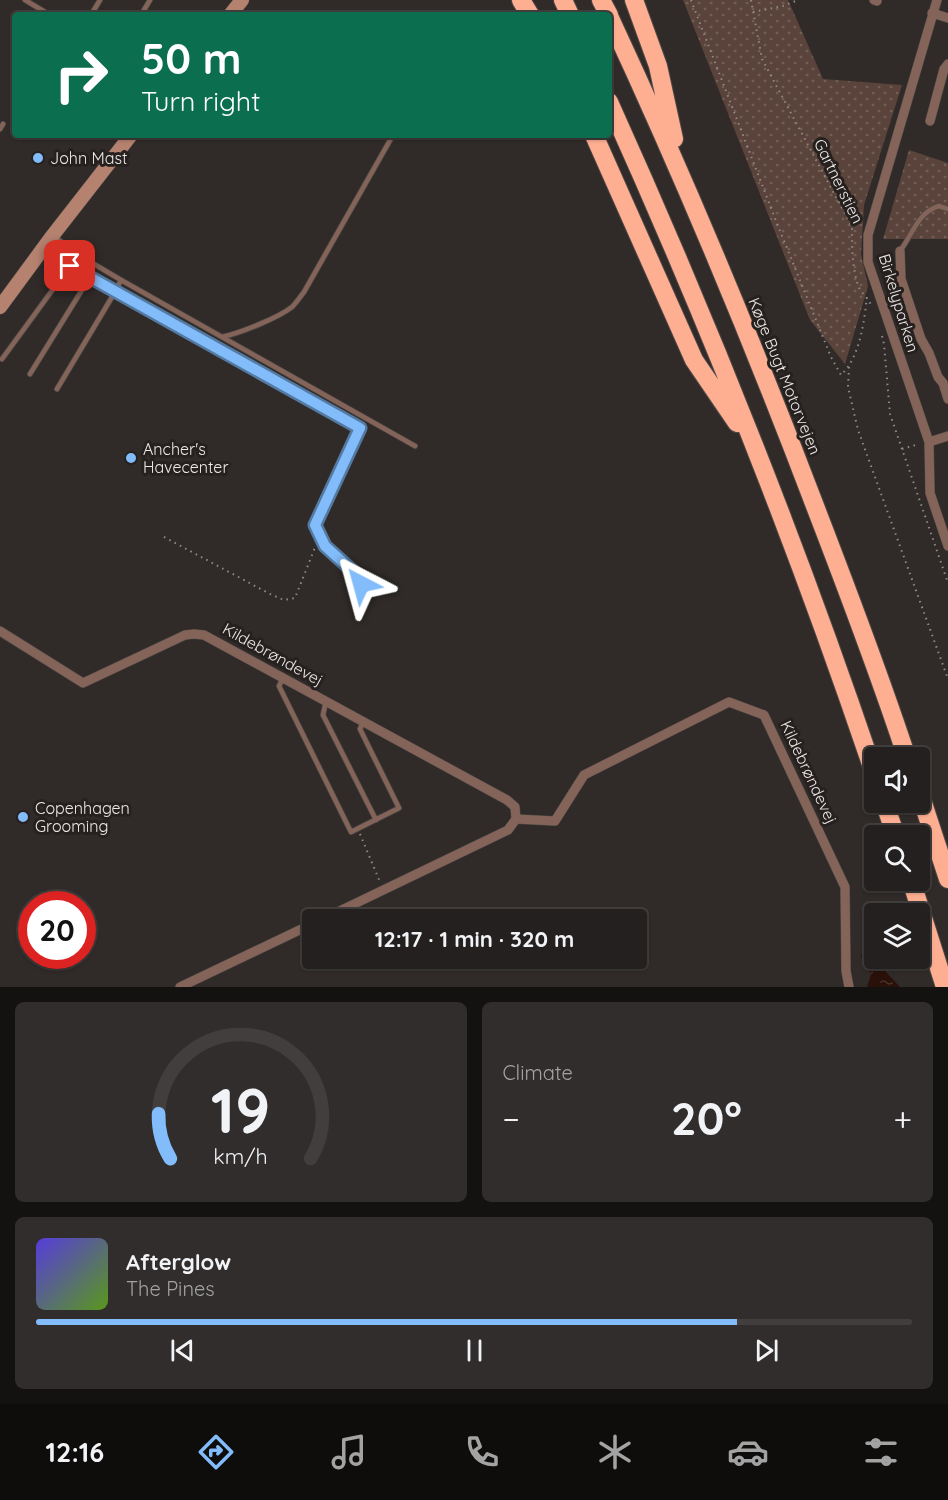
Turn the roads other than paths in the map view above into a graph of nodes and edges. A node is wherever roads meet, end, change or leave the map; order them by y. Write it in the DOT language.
graph roads {
  1 [pos="25,0"];
  2 [pos="242,0"];
  3 [pos="634,0"];
  4 [pos="937,0"];
  5 [pos="45,12"];
  6 [pos="232,12"];
  7 [pos="932,13"];
  8 [pos="948,18"];
  9 [pos="612,23"];
  10 [pos="948,64"];
  11 [pos="612,109"];
  12 [pos="930,121"];
  13 [pos="129,138"];
  14 [pos="391,138"];
  15 [pos="595,138"];
  16 [pos="682,176"];
  17 [pos="948,209"];
  18 [pos="53,235"];
  19 [pos="42,251"];
  20 [pos="900,251"];
  21 [pos="70,266"];
  22 [pos="90,277"];
  23 [pos="121,280"];
  24 [pos="115,292"];
  25 [pos="0,307"];
  26 [pos="221,337"];
  27 [pos="2,359"];
  28 [pos="30,374"];
  29 [pos="57,388"];
  30 [pos="948,399"];
  31 [pos="948,436"];
  32 [pos="929,442"];
  33 [pos="415,446"];
  34 [pos="756,451"];
  35 [pos="948,546"];
  36 [pos="361,584"];
  37 [pos="0,632"];
  38 [pos="282,678"];
  39 [pos="326,701"];
  40 [pos="363,722"];
  41 [pos="865,747"];
  42 [pos="903,747"];
  43 [pos="926,813"];
  44 [pos="516,819"];
  45 [pos="376,820"];
  46 [pos="948,879"];
  47 [pos="914,891"];
  48 [pos="344,909"];
  49 [pos="302,929"];
  50 [pos="180,987"];
  51 [pos="849,987"];
  52 [pos="945,987"];
  1 -- 5 [label="lane"];
  2 -- 6 [label="street"];
  3 -- 16 [label="highway"];
  4 -- 7 [label="street, Birkelyparken"];
  7 -- 8 [label="street"];
  7 -- 32 [label="street, Birkelyparken"];
  9 -- 16 [label="highway, Køge Bugt Motorvejen"];
  10 -- 12 [label="street"];
  11 -- 34 [label="highway"];
  13 -- 18 [label="street"];
  14 -- 26 [label="lane"];
  15 -- 34 [label="highway"];
  16 -- 42 [label="highway, Køge Bugt Motorvejen"];
  17 -- 20 [label="lane"];
  18 -- 19 [label="street"];
  18 -- 23 [label="lane"];
  19 -- 21 [label="lane"];
  19 -- 25 [label="street"];
  20 -- 30 [label="street"];
  21 -- 22 [label="lane"];
  21 -- 27 [label="lane"];
  22 -- 24 [label="lane"];
  22 -- 28 [label="lane"];
  23 -- 24 [label="lane"];
  23 -- 26 [label="lane"];
  24 -- 29 [label="lane"];
  24 -- 36 [label="lane"];
  26 -- 33 [label="lane"];
  31 -- 32 [label="street"];
  32 -- 35 [label="street, Birkelyparken"];
  34 -- 41 [label="highway"];
  37 -- 38 [label="street, Kildebrøndevej"];
  38 -- 39 [label="street, Kildebrøndevej"];
  38 -- 45 [label="lane"];
  39 -- 40 [label="street, Kildebrøndevej"];
  39 -- 45 [label="lane"];
  40 -- 44 [label="street, Kildebrøndevej"];
  40 -- 45 [label="lane"];
  43 -- 46 [label="highway"];
  44 -- 48 [label="street"];
  44 -- 51 [label="street, Kildebrøndevej"];
  47 -- 52 [label="highway"];
  49 -- 50 [label="street"];
}
